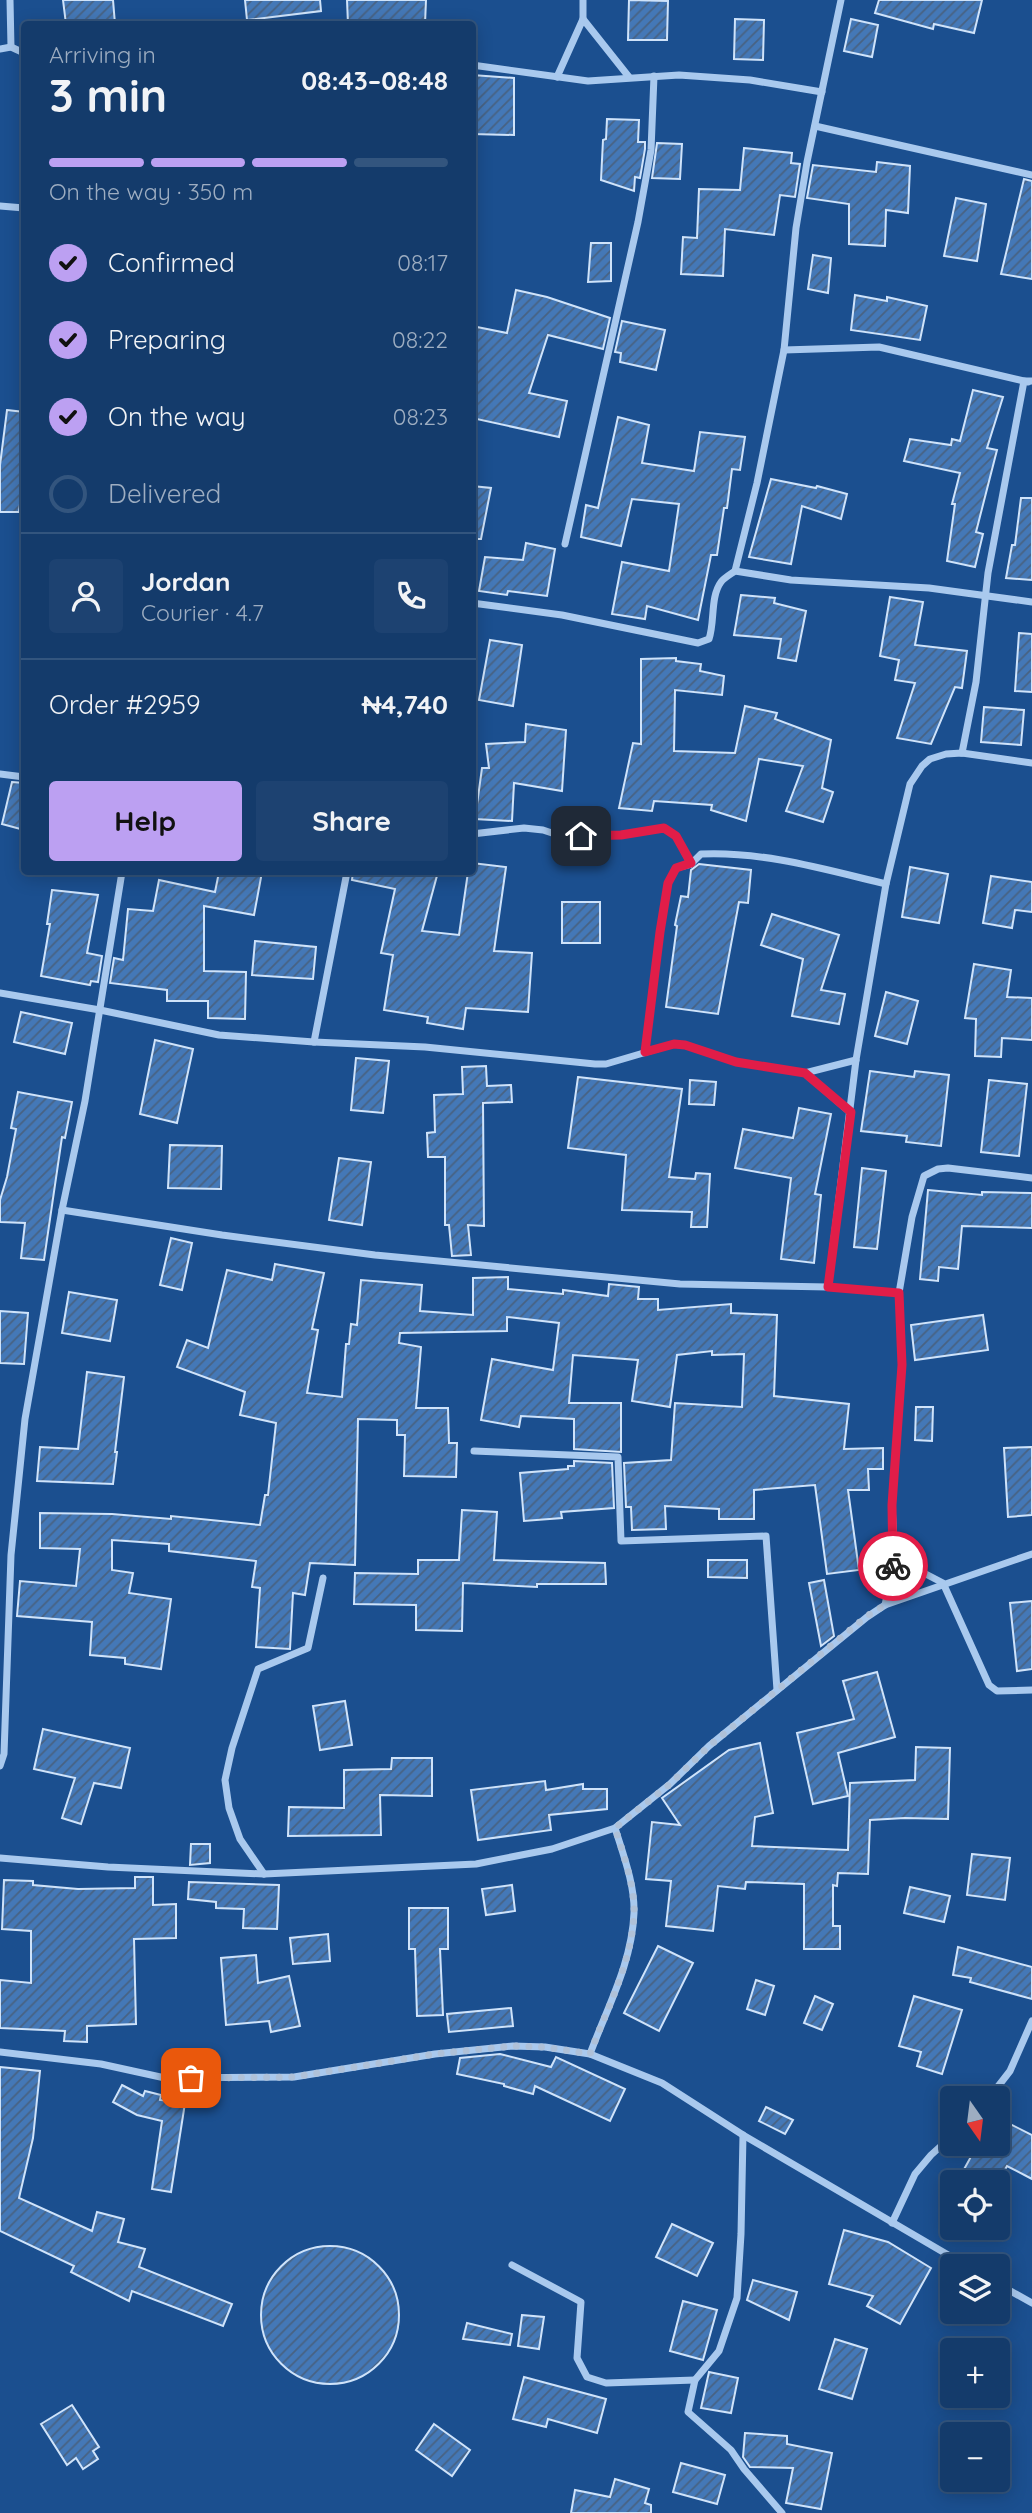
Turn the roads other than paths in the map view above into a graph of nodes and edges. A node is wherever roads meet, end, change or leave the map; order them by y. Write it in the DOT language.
graph roads {
  1 [pos="10,0"];
  2 [pos="583,0"];
  3 [pos="841,0"];
  4 [pos="583,19"];
  5 [pos="11,47"];
  6 [pos="0,49"];
  7 [pos="21,52"];
  8 [pos="476,66"];
  9 [pos="654,76"];
  10 [pos="557,77"];
  11 [pos="629,78"];
  12 [pos="822,92"];
  13 [pos="815,126"];
  14 [pos="1032,175"];
  15 [pos="0,206"];
  16 [pos="21,208"];
  17 [pos="784,349"];
  18 [pos="1029,382"];
  19 [pos="565,544"];
  20 [pos="735,571"];
  21 [pos="985,596"];
  22 [pos="1032,602"];
  23 [pos="476,604"];
  24 [pos="962,753"];
  25 [pos="1032,763"];
  26 [pos="0,774"];
  27 [pos="21,777"];
  28 [pos="476,834"];
  29 [pos="691,863"];
  30 [pos="122,875"];
  31 [pos="346,875"];
  32 [pos="886,884"];
  33 [pos="0,993"];
  34 [pos="100,1010"];
  35 [pos="314,1042"];
  36 [pos="645,1052"];
  37 [pos="856,1060"];
  38 [pos="805,1073"];
  39 [pos="851,1112"];
  40 [pos="1032,1178"];
  41 [pos="62,1210"];
  42 [pos="828,1287"];
  43 [pos="899,1293"];
  44 [pos="474,1451"];
  45 [pos="1032,1554"];
  46 [pos="895,1558"];
  47 [pos="323,1578"];
  48 [pos="943,1583"];
  49 [pos="885,1605"];
  50 [pos="777,1690"];
  51 [pos="1032,1690"];
  52 [pos="0,1766"];
  53 [pos="615,1828"];
  54 [pos="0,1858"];
  55 [pos="264,1874"];
  56 [pos="1032,2021"];
  57 [pos="0,2052"];
  58 [pos="590,2054"];
  59 [pos="998,2086"];
  60 [pos="743,2135"];
  61 [pos="940,2147"];
  62 [pos="892,2223"];
  63 [pos="946,2254"];
  64 [pos="512,2265"];
  65 [pos="1010,2291"];
  66 [pos="1032,2303"];
  67 [pos="695,2380"];
  68 [pos="782,2513"];
  1 -- 5 [label="street"];
  2 -- 4 [label="street"];
  3 -- 12 [label="street"];
  4 -- 10 [label="street"];
  4 -- 11 [label="street"];
  5 -- 6 [label="street"];
  5 -- 7 [label="street"];
  8 -- 10 [label="street"];
  9 -- 11 [label="street"];
  9 -- 12 [label="street"];
  9 -- 19 [label="street"];
  10 -- 11 [label="street"];
  12 -- 13 [label="street"];
  13 -- 14 [label="street"];
  13 -- 17 [label="street"];
  15 -- 16 [label="street"];
  17 -- 18 [label="street"];
  17 -- 20 [label="street"];
  18 -- 21 [label="street"];
  20 -- 21 [label="street"];
  20 -- 23 [label="street"];
  21 -- 22 [label="street"];
  21 -- 24 [label="street"];
  24 -- 25 [label="street"];
  24 -- 32 [label="street"];
  26 -- 27 [label="street"];
  28 -- 29 [label="street"];
  29 -- 32 [label="street"];
  29 -- 36 [label="street"];
  30 -- 34 [label="street"];
  31 -- 35 [label="street"];
  32 -- 37 [label="street"];
  33 -- 34 [label="street"];
  34 -- 35 [label="street"];
  34 -- 41 [label="street"];
  35 -- 36 [label="street"];
  36 -- 38 [label="street"];
  37 -- 38 [label="street"];
  37 -- 39 [label="street"];
  38 -- 39 [label="street"];
  39 -- 42 [label="street"];
  40 -- 43 [label="street"];
  41 -- 42 [label="street"];
  41 -- 52 [label="street"];
  42 -- 43 [label="street"];
  43 -- 46 [label="street"];
  44 -- 50 [label="street"];
  45 -- 48 [label="street"];
  46 -- 48 [label="street"];
  46 -- 49 [label="street"];
  47 -- 55 [label="street"];
  48 -- 49 [label="street"];
  48 -- 51 [label="street"];
  49 -- 50 [label="street"];
  50 -- 53 [label="street"];
  53 -- 55 [label="street"];
  53 -- 58 [label="street"];
  54 -- 55 [label="street"];
  56 -- 59 [label="street"];
  57 -- 58 [label="street"];
  58 -- 60 [label="street"];
  60 -- 62 [label="street"];
  60 -- 67 [label="street"];
  61 -- 62 [label="street"];
  62 -- 63 [label="street"];
  64 -- 67 [label="street"];
  65 -- 66 [label="street"];
  67 -- 68 [label="street"];
}
